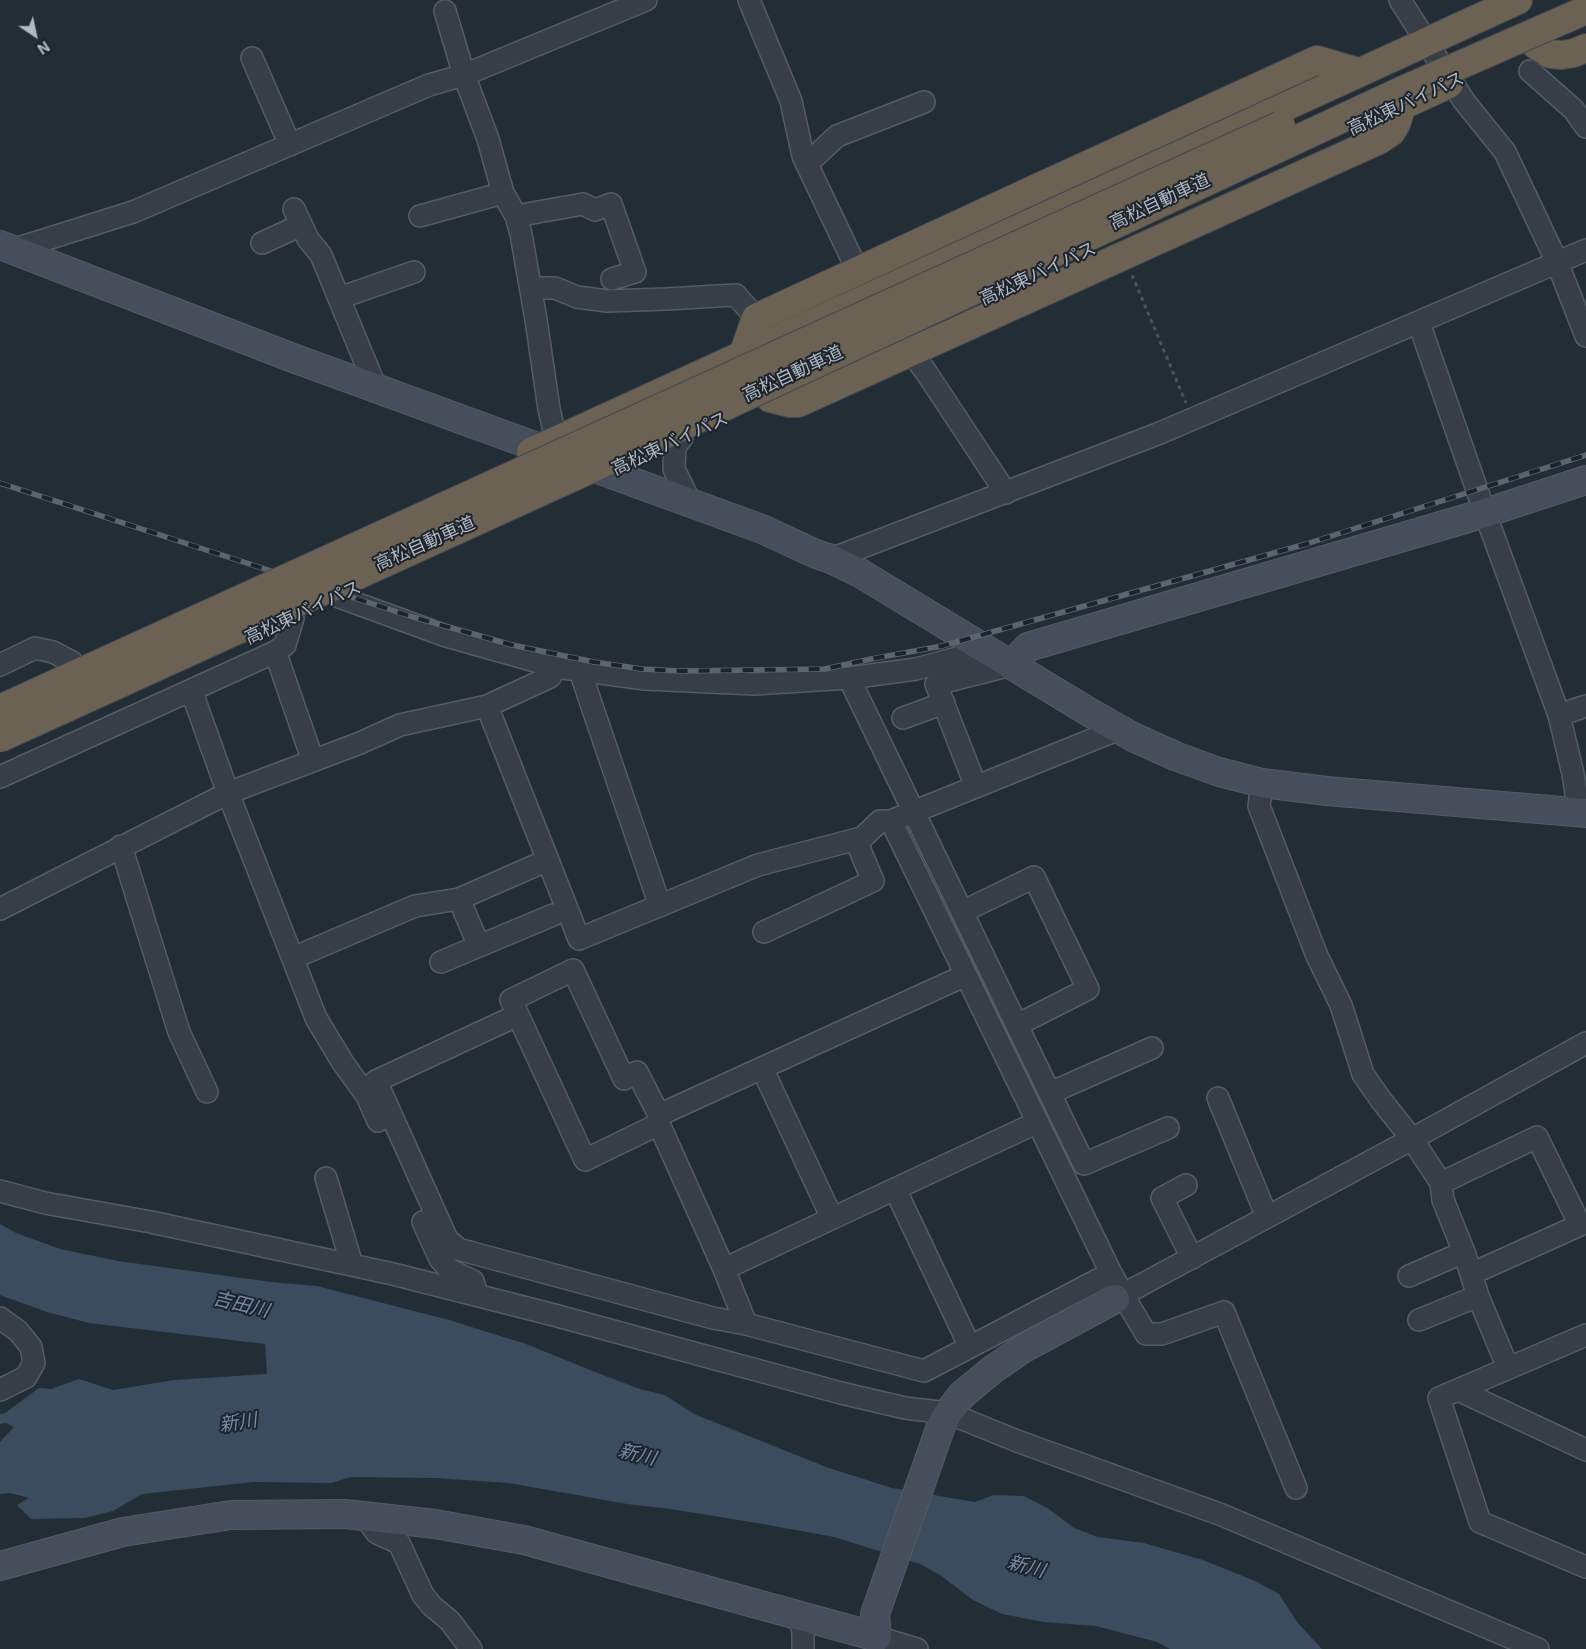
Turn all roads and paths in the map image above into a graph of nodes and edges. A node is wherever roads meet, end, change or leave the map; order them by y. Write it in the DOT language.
graph roads {
  1 [pos="646,0"];
  2 [pos="749,0"];
  3 [pos="1400,0"];
  4 [pos="1518,0"];
  5 [pos="1561,0"];
  6 [pos="1490,7"];
  7 [pos="1586,10"];
  8 [pos="444,11"];
  9 [pos="1586,24"];
  10 [pos="1427,40"];
  11 [pos="1586,48"];
  12 [pos="252,58"];
  13 [pos="1533,58"];
  14 [pos="1358,72"];
  15 [pos="464,75"];
  16 [pos="1452,83"];
  17 [pos="924,102"];
  18 [pos="1402,106"];
  19 [pos="1586,127"];
  20 [pos="290,145"];
  21 [pos="807,164"];
  22 [pos="1035,189"];
  23 [pos="503,192"];
  24 [pos="1047,215"];
  25 [pos="420,216"];
  26 [pos="516,216"];
  27 [pos="262,243"];
  28 [pos="6,248"];
  29 [pos="1586,250"];
  30 [pos="1557,262"];
  31 [pos="1128,267"];
  32 [pos="860,270"];
  33 [pos="414,272"];
  34 [pos="612,280"];
  35 [pos="531,288"];
  36 [pos="339,298"];
  37 [pos="756,318"];
  38 [pos="1419,323"];
  39 [pos="1586,336"];
  40 [pos="910,352"];
  41 [pos="743,354"];
  42 [pos="376,388"];
  43 [pos="770,398"];
  44 [pos="1193,420"];
  45 [pos="682,438"];
  46 [pos="548,444"];
  47 [pos="609,473"];
  48 [pos="1586,480"];
  49 [pos="1006,492"];
  50 [pos="690,502"];
  51 [pos="1485,513"];
  52 [pos="831,559"];
  53 [pos="339,597"];
  54 [pos="293,618"];
  55 [pos="987,650"];
  56 [pos="278,660"];
  57 [pos="72,662"];
  58 [pos="0,665"];
  59 [pos="1011,665"];
  60 [pos="556,667"];
  61 [pos="580,671"];
  62 [pos="848,678"];
  63 [pos="193,689"];
  64 [pos="0,694"];
  65 [pos="944,703"];
  66 [pos="487,706"];
  67 [pos="1586,706"];
  68 [pos="0,709"];
  69 [pos="1559,715"];
  70 [pos="903,718"];
  71 [pos="1119,729"];
  72 [pos="0,738"];
  73 [pos="0,751"];
  74 [pos="313,761"];
  75 [pos="0,777"];
  76 [pos="1262,783"];
  77 [pos="976,787"];
  78 [pos="228,793"];
  79 [pos="914,812"];
  80 [pos="1583,813"];
  81 [pos="890,821"];
  82 [pos="862,838"];
  83 [pos="121,846"];
  84 [pos="548,860"];
  85 [pos="459,899"];
  86 [pos="660,906"];
  87 [pos="0,909"];
  88 [pos="962,912"];
  89 [pos="553,915"];
  90 [pos="764,932"];
  91 [pos="479,946"];
  92 [pos="293,958"];
  93 [pos="441,962"];
  94 [pos="966,975"];
  95 [pos="518,1015"];
  96 [pos="1017,1025"];
  97 [pos="1586,1043"];
  98 [pos="1152,1048"];
  99 [pos="762,1068"];
  100 [pos="207,1092"];
  101 [pos="1050,1093"];
  102 [pos="1218,1098"];
  103 [pos="659,1120"];
  104 [pos="1038,1122"];
  105 [pos="1168,1128"];
  106 [pos="1412,1139"];
  107 [pos="326,1178"];
  108 [pos="1441,1183"];
  109 [pos="1186,1185"];
  110 [pos="895,1189"];
  111 [pos="0,1191"];
  112 [pos="1267,1217"];
  113 [pos="832,1218"];
  114 [pos="1583,1224"];
  115 [pos="1464,1252"];
  116 [pos="1192,1258"];
  117 [pos="352,1265"];
  118 [pos="724,1269"];
  119 [pos="1111,1272"];
  120 [pos="1472,1274"];
  121 [pos="1409,1276"];
  122 [pos="477,1295"];
  123 [pos="1478,1296"];
  124 [pos="1119,1297"];
  125 [pos="0,1318"];
  126 [pos="1419,1320"];
  127 [pos="746,1324"];
  128 [pos="1586,1335"];
  129 [pos="970,1347"];
  130 [pos="1508,1368"];
  131 [pos="0,1390"];
  132 [pos="1458,1390"];
  133 [pos="944,1420"];
  134 [pos="1576,1437"];
  135 [pos="1586,1450"];
  136 [pos="1296,1488"];
  137 [pos="365,1517"];
  138 [pos="0,1566"];
  139 [pos="1586,1567"];
  140 [pos="798,1615"];
  141 [pos="877,1633"];
  142 [pos="471,1649"];
  143 [pos="803,1649"];
  144 [pos="917,1649"];
  145 [pos="1538,1649"];
  1 -- 15 [label="street"];
  2 -- 21 [label="street"];
  3 -- 10 [label="street"];
  4 -- 6 [label="highway"];
  5 -- 68 [label="highway, 高松自動車道, bridge"];
  6 -- 10 [label="highway"];
  7 -- 72 [label="highway, 高松自動車道, bridge"];
  8 -- 15 [label="street"];
  9 -- 13 [label="highway, 高松東バイパス"];
  10 -- 14 [label="highway"];
  10 -- 16 [label="street"];
  11 -- 13 [label="highway"];
  12 -- 20 [label="street"];
  13 -- 16 [label="highway, 高松東バイパス"];
  13 -- 19 [label="street"];
  14 -- 22 [label="highway"];
  14 -- 24 [label="highway"];
  15 -- 20 [label="street"];
  15 -- 23 [label="street"];
  16 -- 18 [label="highway, 高松東バイパス"];
  16 -- 30 [label="street"];
  17 -- 21 [label="street"];
  18 -- 40 [label="highway"];
  18 -- 43 [label="highway, 高松東バイパス"];
  20 -- 28 [label="street"];
  21 -- 32 [label="street"];
  22 -- 24 [label="highway"];
  22 -- 32 [label="highway"];
  23 -- 25 [label="street"];
  23 -- 26 [label="street"];
  24 -- 41 [label="highway"];
  26 -- 34 [label="street"];
  26 -- 35 [label="street"];
  27 -- 36 [label="street"];
  28 -- 42 [label="street"];
  29 -- 30 [label="street"];
  30 -- 38 [label="street"];
  30 -- 39 [label="street"];
  31 -- 44 [label="path"];
  32 -- 37 [label="highway"];
  33 -- 36 [label="street"];
  35 -- 37 [label="street"];
  35 -- 46 [label="street"];
  36 -- 42 [label="street"];
  37 -- 41 [label="highway"];
  38 -- 44 [label="street"];
  38 -- 51 [label="street"];
  40 -- 43 [label="highway"];
  40 -- 49 [label="street"];
  41 -- 46 [label="highway"];
  42 -- 46 [label="street"];
  43 -- 45 [label="highway, 高松東バイパス"];
  44 -- 49 [label="street"];
  45 -- 47 [label="highway, 高松東バイパス"];
  45 -- 50 [label="street"];
  46 -- 47 [label="street"];
  46 -- 57 [label="highway"];
  47 -- 50 [label="street"];
  47 -- 53 [label="highway, 高松東バイパス"];
  48 -- 51 [label="street"];
  49 -- 52 [label="street"];
  50 -- 52 [label="street"];
  51 -- 59 [label="street"];
  51 -- 69 [label="street"];
  52 -- 55 [label="street"];
  53 -- 54 [label="highway, 高松東バイパス"];
  53 -- 60 [label="street"];
  54 -- 63 [label="street"];
  54 -- 73 [label="highway, 高松東バイパス"];
  55 -- 59 [label="street"];
  55 -- 62 [label="street"];
  56 -- 74 [label="street"];
  57 -- 58 [label="street"];
  57 -- 64 [label="highway"];
  59 -- 65 [label="street"];
  59 -- 71 [label="street"];
  60 -- 61 [label="street"];
  60 -- 66 [label="street"];
  61 -- 62 [label="street"];
  61 -- 86 [label="street"];
  62 -- 79 [label="street"];
  63 -- 75 [label="street"];
  63 -- 78 [label="street"];
  65 -- 70 [label="street"];
  65 -- 77 [label="street"];
  66 -- 74 [label="street"];
  66 -- 84 [label="street"];
  67 -- 69 [label="street"];
  69 -- 80 [label="street"];
  71 -- 76 [label="street"];
  71 -- 77 [label="street"];
  74 -- 78 [label="street"];
  76 -- 80 [label="street"];
  76 -- 106 [label="street"];
  77 -- 79 [label="street"];
  78 -- 83 [label="street"];
  78 -- 92 [label="street"];
  79 -- 81 [label="street"];
  79 -- 88 [label="street"];
  81 -- 82 [label="street"];
  81 -- 94 [label="street"];
  82 -- 86 [label="street"];
  82 -- 90 [label="street"];
  83 -- 87 [label="street"];
  83 -- 100 [label="street"];
  84 -- 85 [label="street"];
  84 -- 86 [label="street"];
  85 -- 91 [label="street"];
  85 -- 92 [label="street"];
  88 -- 96 [label="street"];
  88 -- 96 [label="street"];
  89 -- 91 [label="street"];
  91 -- 93 [label="street"];
  92 -- 122 [label="street"];
  94 -- 99 [label="street"];
  94 -- 104 [label="street"];
  95 -- 103 [label="street"];
  95 -- 103 [label="street"];
  95 -- 127 [label="street"];
  96 -- 101 [label="street"];
  97 -- 106 [label="street"];
  98 -- 101 [label="street"];
  99 -- 103 [label="street"];
  99 -- 113 [label="street"];
  101 -- 105 [label="street"];
  102 -- 112 [label="street"];
  103 -- 118 [label="street"];
  104 -- 110 [label="street"];
  104 -- 119 [label="street"];
  106 -- 108 [label="street"];
  106 -- 112 [label="street"];
  107 -- 117 [label="street"];
  108 -- 114 [label="street"];
  108 -- 115 [label="street"];
  109 -- 116 [label="street"];
  110 -- 113 [label="street"];
  110 -- 129 [label="street"];
  111 -- 117 [label="street"];
  112 -- 116 [label="street"];
  113 -- 118 [label="street"];
  114 -- 120 [label="street"];
  115 -- 120 [label="street"];
  115 -- 121 [label="street"];
  116 -- 124 [label="street"];
  117 -- 122 [label="street"];
  118 -- 127 [label="street"];
  119 -- 124 [label="street"];
  119 -- 129 [label="street"];
  120 -- 123 [label="street"];
  122 -- 133 [label="street"];
  123 -- 126 [label="street"];
  123 -- 130 [label="street"];
  124 -- 133 [label="street"];
  124 -- 136 [label="street"];
  125 -- 131 [label="street"];
  127 -- 129 [label="street"];
  128 -- 130 [label="street"];
  130 -- 132 [label="street"];
  132 -- 134 [label="street"];
  132 -- 139 [label="street"];
  133 -- 141 [label="street"];
  133 -- 145 [label="street"];
  134 -- 135 [label="street"];
  137 -- 138 [label="street"];
  137 -- 140 [label="street"];
  137 -- 142 [label="street"];
  140 -- 141 [label="street"];
  140 -- 143 [label="street"];
  141 -- 144 [label="street"];
}
